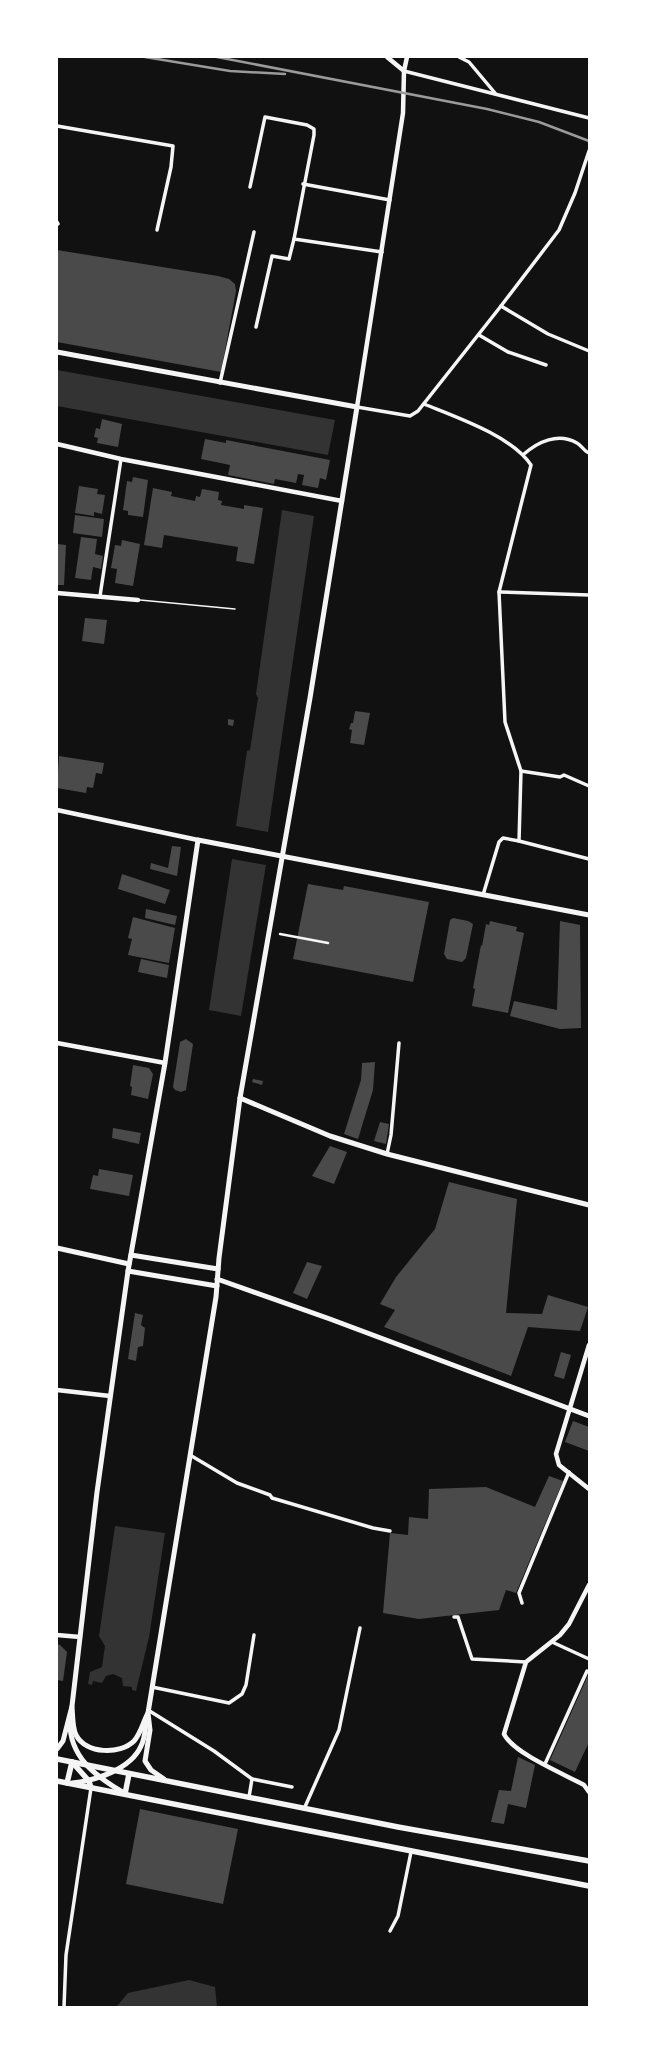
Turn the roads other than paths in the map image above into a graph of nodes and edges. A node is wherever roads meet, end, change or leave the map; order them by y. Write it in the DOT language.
graph roads {
  1 [pos="387,57"];
  2 [pos="407,57"];
  3 [pos="459,57"];
  4 [pos="404,71"];
  5 [pos="495,93"];
  6 [pos="589,118"];
  7 [pos="57,126"];
  8 [pos="589,151"];
  9 [pos="303,184"];
  10 [pos="250,187"];
  11 [pos="390,200"];
  12 [pos="157,230"];
  13 [pos="254,232"];
  14 [pos="294,239"];
  15 [pos="382,252"];
  16 [pos="501,306"];
  17 [pos="256,328"];
  18 [pos="479,335"];
  19 [pos="589,351"];
  20 [pos="57,352"];
  21 [pos="546,365"];
  22 [pos="220,383"];
  23 [pos="424,404"];
  24 [pos="357,407"];
  25 [pos="57,444"];
  26 [pos="589,453"];
  27 [pos="524,454"];
  28 [pos="121,459"];
  29 [pos="342,501"];
  30 [pos="499,592"];
  31 [pos="57,593"];
  32 [pos="589,595"];
  33 [pos="100,596"];
  34 [pos="138,600"];
  35 [pos="235,609"];
  36 [pos="521,771"];
  37 [pos="589,786"];
  38 [pos="57,810"];
  39 [pos="198,840"];
  40 [pos="519,841"];
  41 [pos="283,856"];
  42 [pos="589,859"];
  43 [pos="483,895"];
  44 [pos="589,915"];
  45 [pos="280,934"];
  46 [pos="328,943"];
  47 [pos="57,1043"];
  48 [pos="399,1043"];
  49 [pos="165,1063"];
  50 [pos="240,1098"];
  51 [pos="387,1154"];
  52 [pos="589,1205"];
  53 [pos="57,1248"];
  54 [pos="131,1255"];
  55 [pos="129,1264"];
  56 [pos="218,1269"];
  57 [pos="128,1271"];
  58 [pos="217,1279"];
  59 [pos="217,1286"];
  60 [pos="589,1345"];
  61 [pos="588,1353"];
  62 [pos="57,1390"];
  63 [pos="110,1396"];
  64 [pos="569,1409"];
  65 [pos="589,1416"];
  66 [pos="190,1455"];
  67 [pos="569,1472"];
  68 [pos="589,1489"];
  69 [pos="390,1531"];
  70 [pos="589,1585"];
  71 [pos="522,1603"];
  72 [pos="454,1617"];
  73 [pos="360,1628"];
  74 [pos="254,1635"];
  75 [pos="57,1636"];
  76 [pos="80,1637"];
  77 [pos="552,1642"];
  78 [pos="589,1659"];
  79 [pos="526,1662"];
  80 [pos="588,1671"];
  81 [pos="152,1687"];
  82 [pos="72,1706"];
  83 [pos="148,1712"];
  84 [pos="57,1750"];
  85 [pos="57,1759"];
  86 [pos="72,1762"];
  87 [pos="545,1764"];
  88 [pos="86,1765"];
  89 [pos="112,1771"];
  90 [pos="129,1774"];
  91 [pos="98,1777"];
  92 [pos="252,1779"];
  93 [pos="89,1780"];
  94 [pos="57,1781"];
  95 [pos="170,1782"];
  96 [pos="67,1783"];
  97 [pos="292,1787"];
  98 [pos="91,1788"];
  99 [pos="589,1792"];
  100 [pos="125,1794"];
  101 [pos="248,1798"];
  102 [pos="304,1809"];
  103 [pos="411,1852"];
  104 [pos="589,1861"];
  105 [pos="589,1886"];
  106 [pos="390,1931"];
  107 [pos="64,2007"];
  1 -- 4 [label="street"];
  2 -- 4 [label="street"];
  3 -- 5 [label="street"];
  4 -- 5 [label="street"];
  4 -- 11 [label="street"];
  5 -- 6 [label="street"];
  7 -- 12 [label="street"];
  8 -- 16 [label="street"];
  9 -- 10 [label="street"];
  9 -- 11 [label="street"];
  9 -- 14 [label="street"];
  11 -- 15 [label="street"];
  13 -- 22 [label="street"];
  14 -- 15 [label="street"];
  14 -- 17 [label="street"];
  15 -- 24 [label="street"];
  16 -- 18 [label="street"];
  16 -- 19 [label="street"];
  18 -- 21 [label="street"];
  18 -- 23 [label="street"];
  20 -- 22 [label="main road"];
  22 -- 24 [label="main road"];
  23 -- 24 [label="street"];
  23 -- 27 [label="street"];
  24 -- 29 [label="main road"];
  25 -- 28 [label="street"];
  26 -- 27 [label="street"];
  27 -- 30 [label="street"];
  28 -- 29 [label="street"];
  28 -- 33 [label="street"];
  29 -- 41 [label="main road"];
  30 -- 32 [label="street"];
  30 -- 36 [label="street"];
  31 -- 33 [label="street"];
  33 -- 34 [label="street"];
  34 -- 35 [label="lane"];
  36 -- 37 [label="street"];
  36 -- 40 [label="street"];
  38 -- 39 [label="street"];
  39 -- 41 [label="main road"];
  39 -- 49 [label="main road"];
  40 -- 42 [label="street"];
  40 -- 43 [label="street"];
  41 -- 43 [label="main road"];
  41 -- 50 [label="main road"];
  43 -- 44 [label="main road"];
  45 -- 46 [label="street"];
  47 -- 49 [label="street"];
  48 -- 51 [label="street"];
  49 -- 54 [label="main road"];
  50 -- 51 [label="main road"];
  50 -- 56 [label="main road"];
  51 -- 52 [label="main road"];
  53 -- 55 [label="main road"];
  54 -- 55 [label="main road"];
  54 -- 56 [label="main road"];
  55 -- 57 [label="main road"];
  56 -- 58 [label="main road"];
  57 -- 59 [label="main road"];
  57 -- 63 [label="main road"];
  58 -- 59 [label="main road"];
  58 -- 64 [label="main road"];
  59 -- 66 [label="main road"];
  60 -- 61 [label="street"];
  61 -- 64 [label="street"];
  62 -- 63 [label="street"];
  63 -- 76 [label="main road"];
  64 -- 65 [label="main road"];
  64 -- 67 [label="street"];
  66 -- 69 [label="street"];
  66 -- 81 [label="main road"];
  67 -- 68 [label="street"];
  67 -- 71 [label="street"];
  70 -- 77 [label="street"];
  72 -- 79 [label="street"];
  73 -- 102 [label="street"];
  74 -- 81 [label="street"];
  75 -- 76 [label="street"];
  76 -- 82 [label="main road"];
  77 -- 78 [label="street"];
  77 -- 79 [label="street"];
  79 -- 87 [label="street"];
  80 -- 87 [label="street"];
  81 -- 83 [label="main road"];
  82 -- 83 [label="main road"];
  82 -- 84 [label="main road"];
  82 -- 88 [label="main road"];
  83 -- 89 [label="main road"];
  83 -- 92 [label="street"];
  83 -- 95 [label="main road"];
  85 -- 86 [label="main road"];
  86 -- 88 [label="main road"];
  86 -- 93 [label="main road"];
  86 -- 96 [label="main road"];
  87 -- 99 [label="street"];
  88 -- 89 [label="main road"];
  88 -- 91 [label="main road"];
  89 -- 90 [label="main road"];
  89 -- 91 [label="main road"];
  90 -- 95 [label="main road"];
  90 -- 100 [label="main road"];
  91 -- 93 [label="main road"];
  91 -- 100 [label="main road"];
  92 -- 97 [label="street"];
  92 -- 101 [label="street"];
  93 -- 96 [label="main road"];
  93 -- 98 [label="main road"];
  94 -- 96 [label="main road"];
  95 -- 101 [label="main road"];
  96 -- 98 [label="main road"];
  98 -- 100 [label="main road"];
  98 -- 107 [label="street"];
  100 -- 103 [label="main road"];
  101 -- 102 [label="main road"];
  102 -- 104 [label="main road"];
  103 -- 105 [label="main road"];
  103 -- 106 [label="street"];
}
